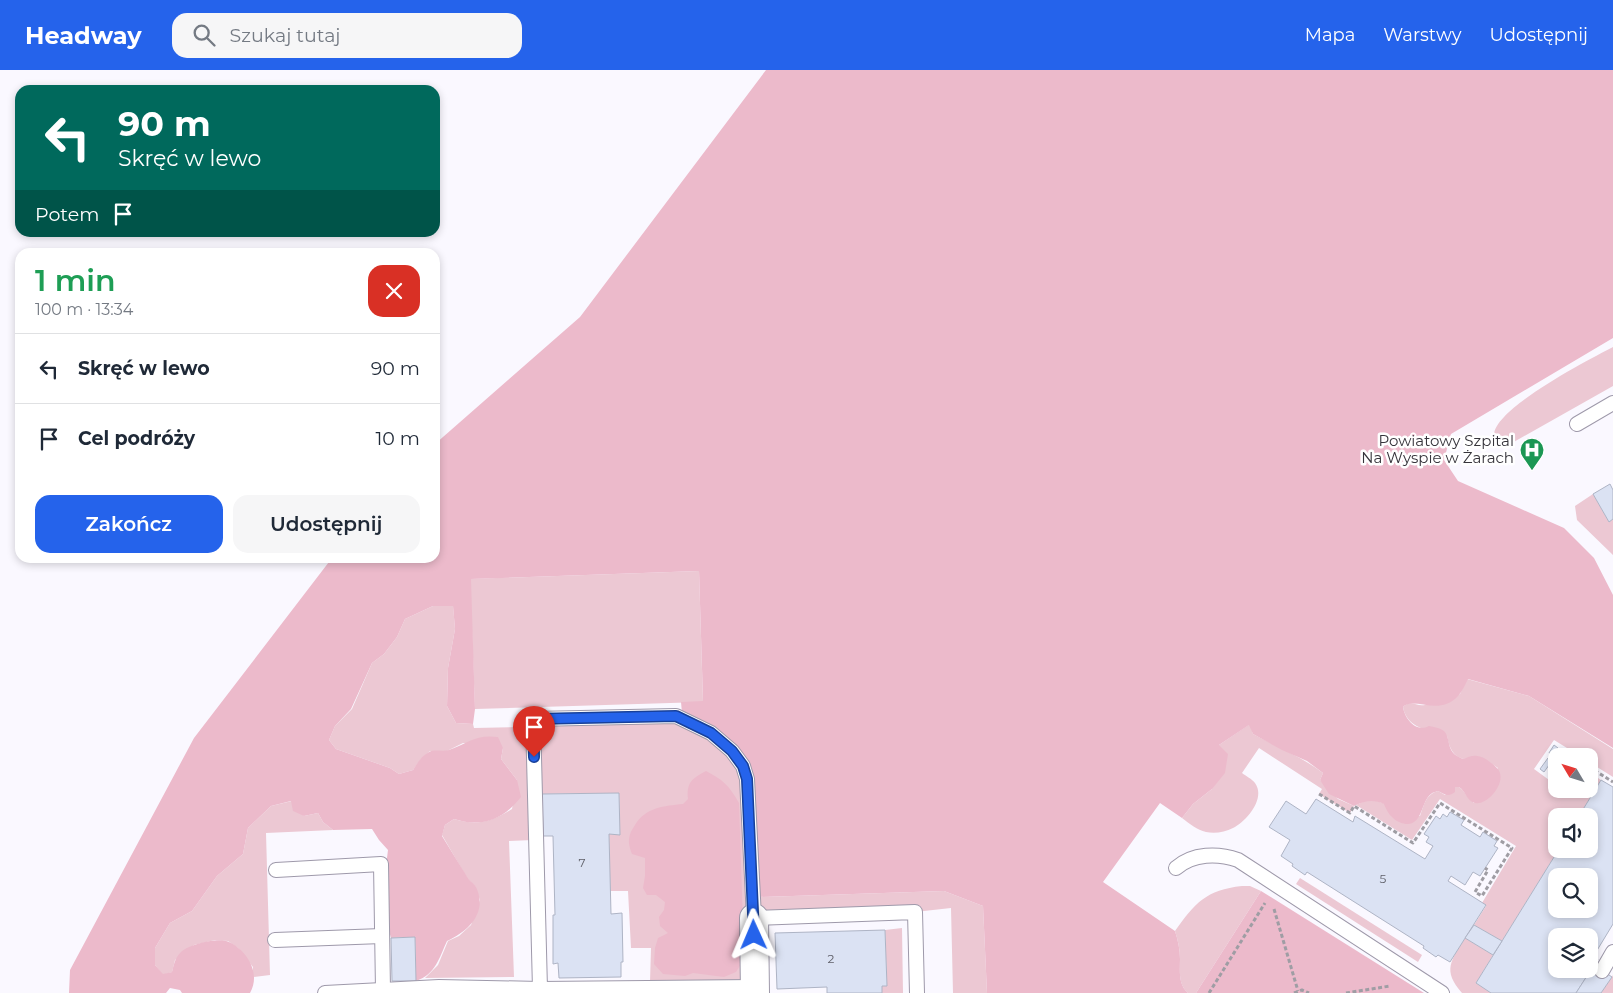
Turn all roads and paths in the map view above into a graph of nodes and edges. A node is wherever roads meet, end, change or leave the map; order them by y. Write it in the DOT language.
graph roads {
  1 [pos="1613,403"];
  2 [pos="1577,424"];
  3 [pos="1598,772"];
  4 [pos="1613,782"];
  5 [pos="1319,794"];
  6 [pos="1176,868"];
  7 [pos="1485,868"];
  8 [pos="276,870"];
  9 [pos="1270,896"];
  10 [pos="1273,906"];
  11 [pos="754,918"];
  12 [pos="382,936"];
  13 [pos="275,940"];
  14 [pos="1613,952"];
  15 [pos="1602,970"];
  16 [pos="1423,981"];
  17 [pos="540,989"];
  18 [pos="384,990"];
  19 [pos="755,990"];
  20 [pos="1296,992"];
  21 [pos="325,993"];
  22 [pos="917,993"];
  23 [pos="1209,993"];
  24 [pos="1309,993"];
  25 [pos="1346,993"];
  26 [pos="1442,993"];
  1 -- 2 [label="lane"];
  3 -- 4 [label="path"];
  5 -- 7 [label="path"];
  6 -- 16 [label="lane"];
  8 -- 12 [label="lane"];
  9 -- 23 [label="path"];
  10 -- 20 [label="path"];
  11 -- 17 [label="lane"];
  11 -- 19 [label="street"];
  11 -- 22 [label="lane"];
  12 -- 13 [label="lane"];
  12 -- 18 [label="lane"];
  14 -- 15 [label="lane"];
  16 -- 25 [label="path"];
  16 -- 26 [label="lane"];
  17 -- 18 [label="lane"];
  17 -- 19 [label="lane"];
  18 -- 21 [label="lane"];
  20 -- 24 [label="path"];
}
